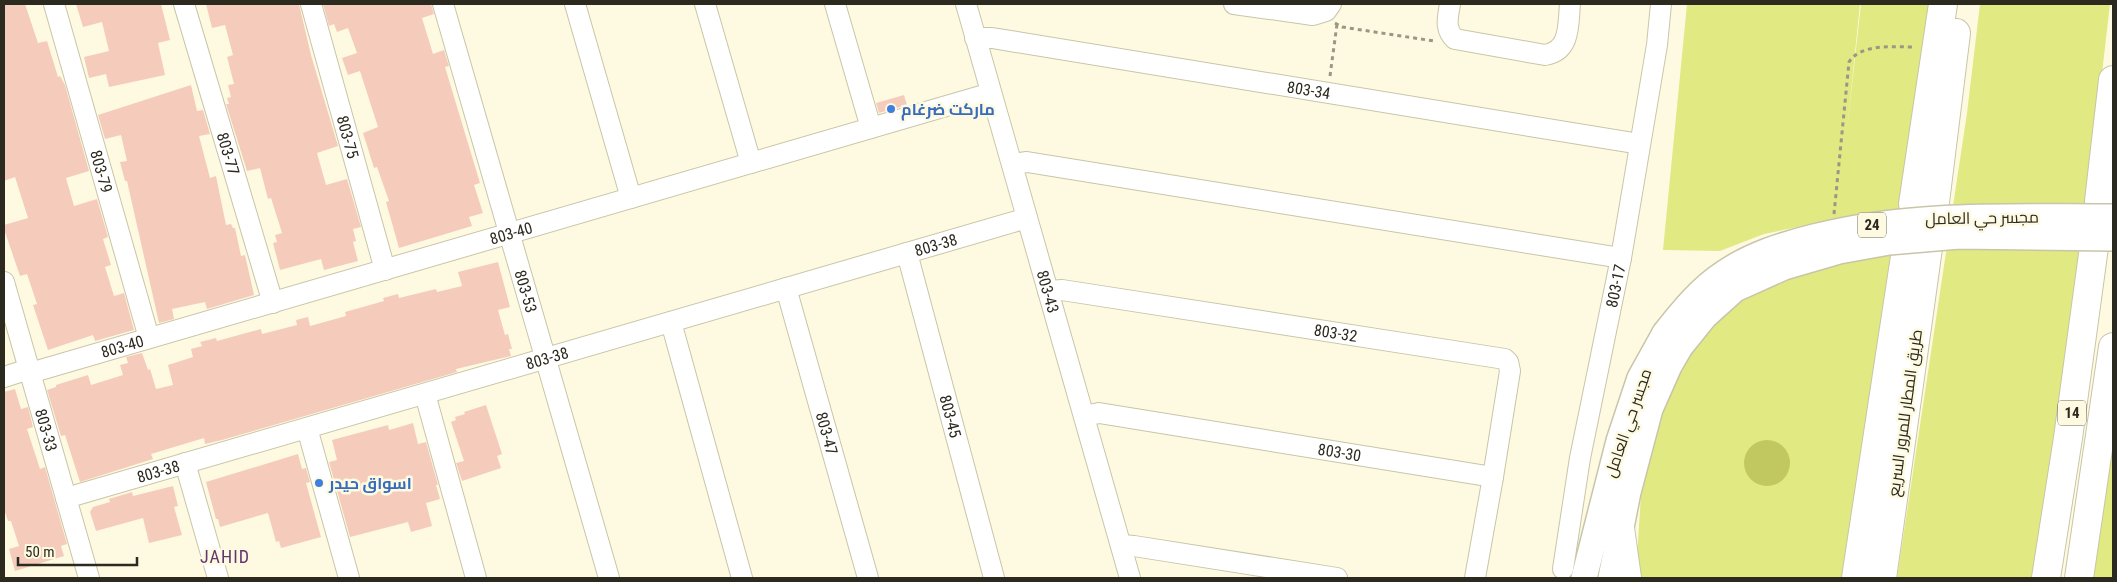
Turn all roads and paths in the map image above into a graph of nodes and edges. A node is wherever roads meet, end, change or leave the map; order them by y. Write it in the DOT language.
graph roads {
  1 [pos="54,4"];
  2 [pos="184,4"];
  3 [pos="311,4"];
  4 [pos="443,4"];
  5 [pos="576,4"];
  6 [pos="705,4"];
  7 [pos="835,4"];
  8 [pos="966,4"];
  9 [pos="1234,4"];
  10 [pos="1450,4"];
  11 [pos="1570,4"];
  12 [pos="1660,4"];
  13 [pos="1943,4"];
  14 [pos="1959,4"];
  15 [pos="1331,13"];
  16 [pos="1451,36"];
  17 [pos="976,38"];
  18 [pos="1936,50"];
  19 [pos="2113,80"];
  20 [pos="991,93"];
  21 [pos="1328,93"];
  22 [pos="871,128"];
  23 [pos="1640,144"];
  24 [pos="751,163"];
  25 [pos="1012,164"];
  26 [pos="631,198"];
  27 [pos="2106,209"];
  28 [pos="1839,216"];
  29 [pos="1027,218"];
  30 [pos="509,234"];
  31 [pos="2103,243"];
  32 [pos="907,253"];
  33 [pos="1621,258"];
  34 [pos="385,270"];
  35 [pos="4,282"];
  36 [pos="786,288"];
  37 [pos="1048,292"];
  38 [pos="273,302"];
  39 [pos="671,322"];
  40 [pos="149,338"];
  41 [pos="1672,340"];
  42 [pos="2113,347"];
  43 [pos="545,359"];
  44 [pos="30,371"];
  45 [pos="4,377"];
  46 [pos="425,394"];
  47 [pos="1084,416"];
  48 [pos="307,428"];
  49 [pos="186,463"];
  50 [pos="1493,477"];
  51 [pos="66,498"];
  52 [pos="1620,528"];
  53 [pos="1121,546"];
  54 [pos="1573,574"];
  55 [pos="89,578"];
  56 [pos="218,578"];
  57 [pos="349,578"];
  58 [pos="476,578"];
  59 [pos="609,578"];
  60 [pos="742,578"];
  61 [pos="868,578"];
  62 [pos="994,578"];
  63 [pos="1130,578"];
  64 [pos="1336,578"];
  65 [pos="1475,578"];
  66 [pos="1611,578"];
  67 [pos="1627,578"];
  68 [pos="1856,578"];
  69 [pos="1882,578"];
  70 [pos="2046,578"];
  71 [pos="2079,578"];
  1 -- 40 [label="street, 803-79"];
  2 -- 38 [label="street, 803-77"];
  3 -- 34 [label="street, 803-75"];
  4 -- 30 [label="street, 803-53"];
  5 -- 26 [label="street"];
  6 -- 24 [label="street"];
  7 -- 22 [label="street"];
  8 -- 17 [label="street, 803-43"];
  9 -- 15 [label="street"];
  10 -- 16 [label="street"];
  11 -- 16 [label="street"];
  12 -- 23 [label="street, 803-17"];
  13 -- 18 [label="highway"];
  14 -- 18 [label="highway"];
  15 -- 16 [label="path"];
  15 -- 21 [label="path"];
  17 -- 20 [label="street, 803-43"];
  17 -- 21 [label="street, 803-34"];
  18 -- 28 [label="path"];
  19 -- 27 [label="highway"];
  20 -- 22 [label="street, 803-40"];
  20 -- 25 [label="street, 803-43"];
  21 -- 23 [label="street, 803-34"];
  22 -- 24 [label="street, 803-40"];
  23 -- 33 [label="street, 803-17"];
  24 -- 26 [label="street, 803-40"];
  25 -- 29 [label="street, 803-43"];
  25 -- 33 [label="street"];
  26 -- 30 [label="street, 803-40"];
  27 -- 41 [label="main road, مجسر حي العامل / 24, bridge"];
  29 -- 32 [label="street, 803-38"];
  29 -- 37 [label="street, 803-43"];
  30 -- 34 [label="street, 803-40"];
  30 -- 43 [label="street, 803-53"];
  31 -- 41 [label="main road, مجسر حي العامل / 24, bridge"];
  31 -- 70 [label="highway, 14"];
  32 -- 36 [label="street, 803-38"];
  32 -- 62 [label="street, 803-45"];
  33 -- 54 [label="street, 803-17"];
  34 -- 38 [label="street, 803-40"];
  35 -- 44 [label="street, 803-33"];
  36 -- 39 [label="street, 803-38"];
  36 -- 61 [label="street, 803-47"];
  37 -- 47 [label="street, 803-43"];
  37 -- 50 [label="street, 803-32"];
  38 -- 40 [label="street, 803-40"];
  39 -- 43 [label="street, 803-38"];
  39 -- 60 [label="street"];
  40 -- 44 [label="street, 803-40"];
  41 -- 52 [label="main road, مجسر حي العامل"];
  41 -- 54 [label="main road, مجسر حي العامل"];
  42 -- 71 [label="highway"];
  43 -- 46 [label="street, 803-38"];
  43 -- 59 [label="street, 803-53"];
  44 -- 45 [label="street, 803-40"];
  44 -- 51 [label="street, 803-33"];
  46 -- 48 [label="street, 803-38"];
  46 -- 58 [label="street"];
  47 -- 50 [label="street, 803-30"];
  47 -- 53 [label="street, 803-43"];
  48 -- 49 [label="street, 803-38"];
  48 -- 57 [label="street"];
  49 -- 51 [label="street, 803-38"];
  49 -- 56 [label="street"];
  50 -- 65 [label="street"];
  51 -- 55 [label="street, 803-33"];
  52 -- 66 [label="main road, مجسر حي العامل"];
  52 -- 67 [label="highway"];
  53 -- 63 [label="street, 803-43"];
  53 -- 64 [label="street"];
  68 -- 69 [label="highway, طريق المطار للمرور السريع"];
}
